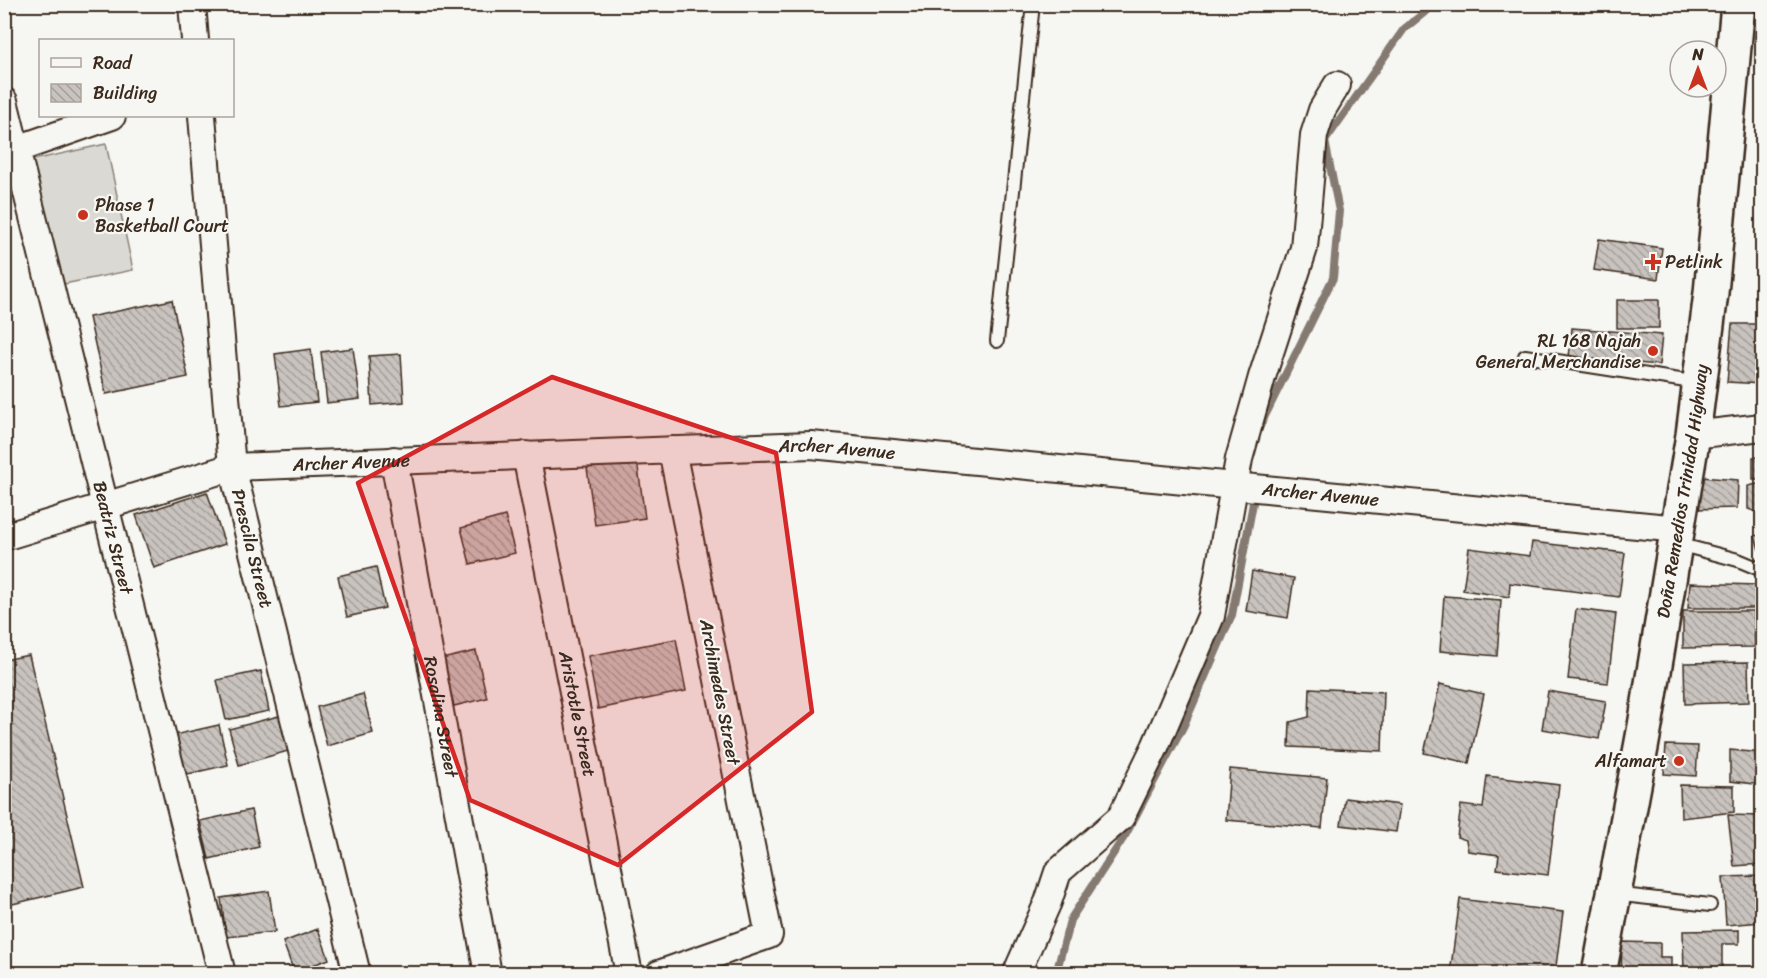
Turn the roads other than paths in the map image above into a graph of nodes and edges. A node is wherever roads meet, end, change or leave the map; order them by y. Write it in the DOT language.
graph roads {
  1 [pos="192,4"];
  2 [pos="1033,4"];
  3 [pos="1738,4"];
  4 [pos="195,39"];
  5 [pos="1337,85"];
  6 [pos="4,101"];
  7 [pos="109,117"];
  8 [pos="201,117"];
  9 [pos="16,149"];
  10 [pos="997,341"];
  11 [pos="1525,356"];
  12 [pos="1699,382"];
  13 [pos="1762,427"];
  14 [pos="1693,435"];
  15 [pos="672,450"];
  16 [pos="526,455"];
  17 [pos="394,460"];
  18 [pos="232,466"];
  19 [pos="1236,486"];
  20 [pos="106,506"];
  21 [pos="1678,536"];
  22 [pos="4,537"];
  23 [pos="1762,570"];
  24 [pos="1612,894"];
  25 [pos="1710,905"];
  26 [pos="222,974"];
  27 [pos="357,974"];
  28 [pos="488,974"];
  29 [pos="629,974"];
  30 [pos="659,974"];
  31 [pos="1016,974"];
  32 [pos="1599,974"];
  1 -- 4 [label="street"];
  2 -- 10 [label="lane"];
  3 -- 12 [label="highway, Doña Remedios Trinidad Highway"];
  5 -- 19 [label="street"];
  6 -- 9 [label="street, Beatriz Street"];
  7 -- 9 [label="street"];
  8 -- 18 [label="street, Prescila Street"];
  9 -- 20 [label="street, Beatriz Street"];
  11 -- 12 [label="lane"];
  12 -- 14 [label="highway, Doña Remedios Trinidad Highway"];
  13 -- 14 [label="street"];
  14 -- 21 [label="highway, Doña Remedios Trinidad Highway"];
  15 -- 16 [label="street, Archer Avenue"];
  15 -- 19 [label="street, Archer Avenue"];
  15 -- 30 [label="street, Archimedes Street"];
  16 -- 17 [label="street, Archer Avenue"];
  16 -- 29 [label="street, Aristotle Street"];
  17 -- 18 [label="street, Archer Avenue"];
  17 -- 28 [label="street, Rosalina Street"];
  18 -- 20 [label="street, Archer Avenue"];
  18 -- 27 [label="street, Prescila Street"];
  19 -- 21 [label="street, Archer Avenue"];
  19 -- 31 [label="street"];
  20 -- 22 [label="street, Archer Avenue"];
  20 -- 26 [label="street, Beatriz Street"];
  21 -- 23 [label="lane"];
  21 -- 24 [label="highway, Doña Remedios Trinidad Highway"];
  24 -- 25 [label="lane"];
  24 -- 32 [label="highway, Doña Remedios Trinidad Highway"];
}
